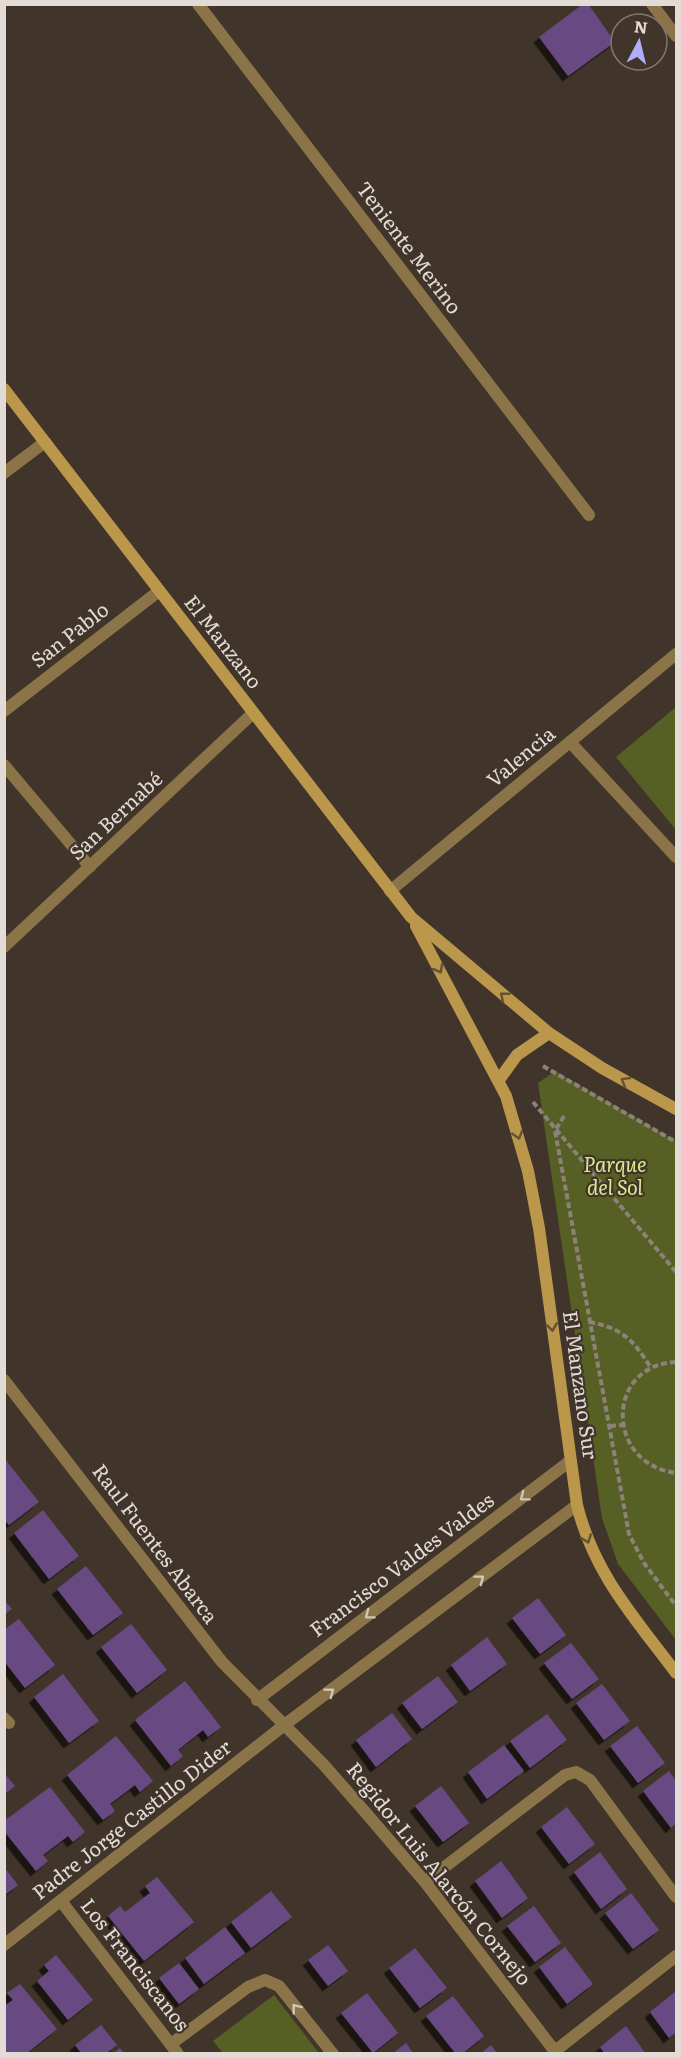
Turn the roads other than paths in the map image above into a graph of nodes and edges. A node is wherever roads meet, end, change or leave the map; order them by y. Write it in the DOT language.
graph roads {
  1 [pos="198,4"];
  2 [pos="652,4"];
  3 [pos="676,36"];
  4 [pos="4,389"];
  5 [pos="45,442"];
  6 [pos="4,473"];
  7 [pos="589,515"];
  8 [pos="159,591"];
  9 [pos="676,654"];
  10 [pos="4,711"];
  11 [pos="253,713"];
  12 [pos="570,742"];
  13 [pos="4,765"];
  14 [pos="676,857"];
  15 [pos="90,867"];
  16 [pos="390,891"];
  17 [pos="411,917"];
  18 [pos="4,947"];
  19 [pos="549,1033"];
  20 [pos="499,1080"];
  21 [pos="676,1109"];
  22 [pos="4,1380"];
  23 [pos="570,1461"];
  24 [pos="577,1506"];
  25 [pos="676,1673"];
  26 [pos="257,1700"];
  27 [pos="283,1726"];
  28 [pos="425,1882"];
  29 [pos="676,1897"];
  30 [pos="61,1901"];
  31 [pos="4,1945"];
  32 [pos="676,1956"];
  33 [pos="175,2049"];
  34 [pos="556,2052"];
  35 [pos="333,2054"];
  1 -- 7 [label="street, Teniente Merino"];
  2 -- 3 [label="street"];
  4 -- 5 [label="street, El Manzano"];
  5 -- 6 [label="street"];
  5 -- 8 [label="street, El Manzano"];
  8 -- 10 [label="street, San Pablo"];
  8 -- 11 [label="street, El Manzano"];
  9 -- 12 [label="street, Valencia"];
  11 -- 15 [label="street, San Bernabé"];
  11 -- 16 [label="street, El Manzano"];
  12 -- 14 [label="street"];
  12 -- 16 [label="street, Valencia"];
  13 -- 15 [label="street"];
  15 -- 18 [label="street, San Bernabé"];
  16 -- 17 [label="street, El Manzano"];
  19 -- 17 [label="street, El Manzano, one-way"];
  17 -- 20 [label="street, El Manzano, one-way"];
  19 -- 20 [label="street"];
  21 -- 19 [label="street, El Manzano, one-way"];
  20 -- 23 [label="street, El Manzano Sur, one-way"];
  22 -- 26 [label="street, Raul Fuentes Abarca"];
  23 -- 24 [label="street, El Manzano Sur"];
  23 -- 26 [label="street, Francisco Valdes Valdes, one-way"];
  24 -- 25 [label="street, El Manzano Sur, one-way"];
  27 -- 24 [label="street, one-way"];
  26 -- 27 [label="street, Raul Fuentes Abarca"];
  27 -- 28 [label="street, Regidor Luis Alarcón Cornejo"];
  27 -- 30 [label="street, Padre Jorge Castillo Dider"];
  28 -- 29 [label="street"];
  28 -- 34 [label="street, Regidor Luis Alarcón Cornejo"];
  30 -- 31 [label="street, Padre Jorge Castillo Dider"];
  30 -- 33 [label="street, Los Franciscanos"];
  32 -- 34 [label="street"];
  35 -- 33 [label="street, one-way"];
}
